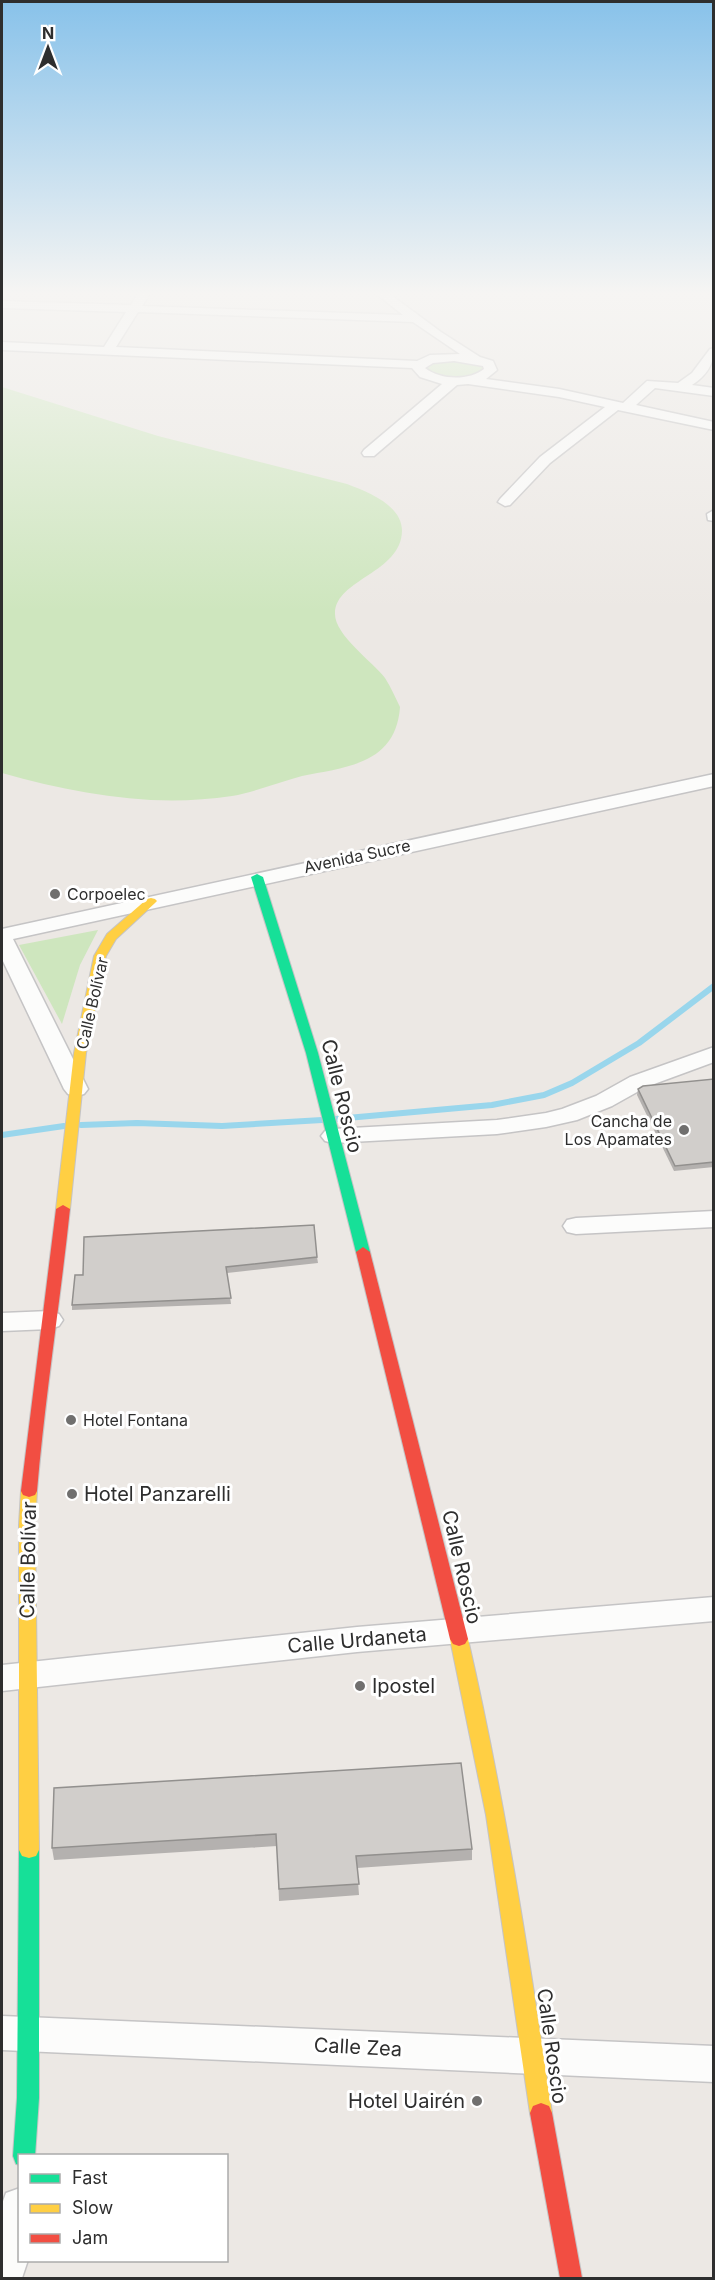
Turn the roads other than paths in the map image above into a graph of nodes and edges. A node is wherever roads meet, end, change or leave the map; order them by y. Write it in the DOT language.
graph roads {
  1 [pos="436,398"];
  2 [pos="585,398"];
  3 [pos="632,398"];
  4 [pos="621,406"];
  5 [pos="712,424"];
  6 [pos="369,453"];
  7 [pos="505,502"];
  8 [pos="714,780"];
  9 [pos="257,878"];
  10 [pos="151,901"];
  11 [pos="2,936"];
  12 [pos="714,1054"];
  13 [pos="76,1089"];
  14 [pos="332,1131"];
  15 [pos="714,1219"];
  16 [pos="576,1226"];
  17 [pos="50,1320"];
  18 [pos="2,1322"];
  19 [pos="714,1610"];
  20 [pos="457,1630"];
  21 [pos="15,1676"];
  22 [pos="15,2034"];
  23 [pos="534,2056"];
  24 [pos="714,2064"];
  25 [pos="24,2154"];
  26 [pos="18,2218"];
  27 [pos="2,2278"];
  28 [pos="571,2278"];
  1 -- 6 [label="street"];
  2 -- 4 [label="street"];
  3 -- 4 [label="street"];
  4 -- 5 [label="street"];
  4 -- 7 [label="street"];
  8 -- 9 [label="street, Avenida Sucre"];
  9 -- 10 [label="street, Avenida Sucre"];
  9 -- 14 [label="street, Calle Roscio"];
  10 -- 11 [label="street, Avenida Sucre"];
  10 -- 13 [label="street, Calle Bolívar"];
  11 -- 13 [label="street, Calle Bolívar"];
  12 -- 14 [label="street"];
  13 -- 17 [label="street, Calle Bolívar"];
  14 -- 20 [label="street, Calle Roscio"];
  15 -- 16 [label="street"];
  17 -- 18 [label="street"];
  17 -- 21 [label="street, Calle Bolívar"];
  19 -- 20 [label="street, Calle Urdaneta"];
  20 -- 21 [label="street, Calle Urdaneta"];
  20 -- 23 [label="street, Calle Roscio"];
  21 -- 22 [label="street, Calle Bolívar"];
  22 -- 23 [label="street, Calle Zea"];
  22 -- 25 [label="street, Calle Bolívar"];
  23 -- 24 [label="street, Calle Zea"];
  23 -- 28 [label="street, Calle Roscio"];
  26 -- 27 [label="street"];
}
